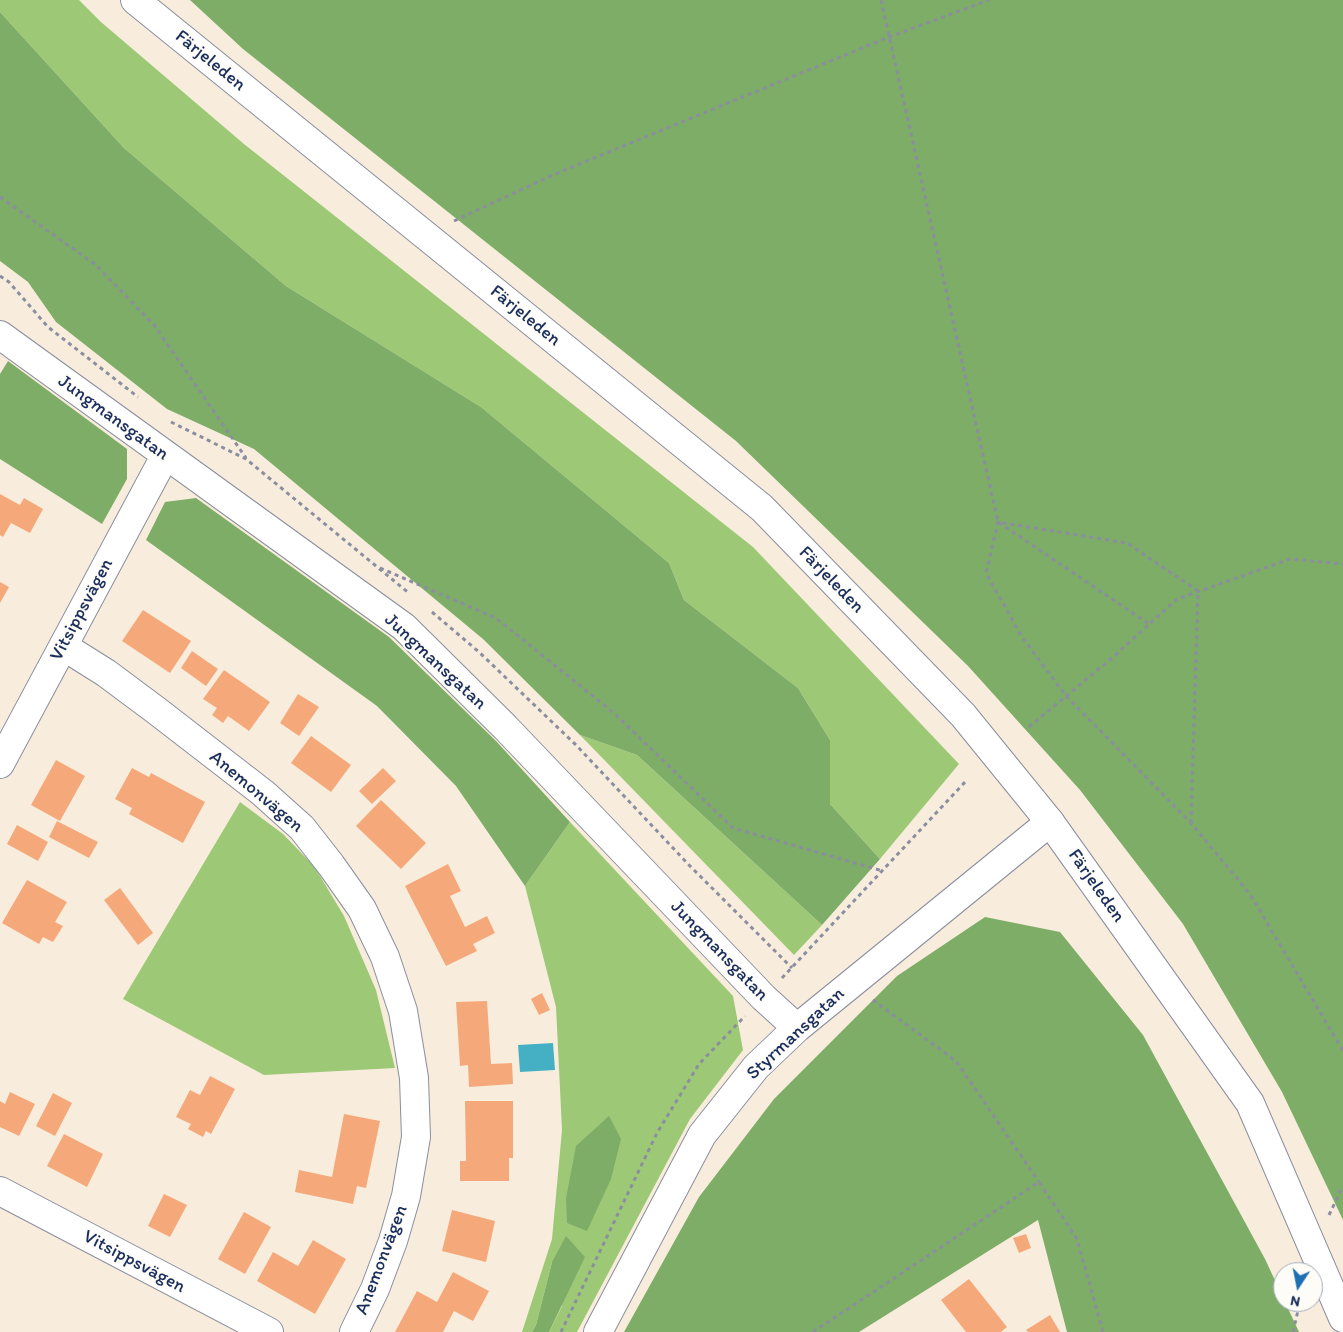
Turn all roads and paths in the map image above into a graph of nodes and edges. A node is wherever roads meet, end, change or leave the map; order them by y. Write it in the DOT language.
graph roads {
  1 [pos="136,0"];
  2 [pos="881,0"];
  3 [pos="989,0"];
  4 [pos="889,37"];
  5 [pos="0,197"];
  6 [pos="425,235"];
  7 [pos="0,335"];
  8 [pos="166,456"];
  9 [pos="246,459"];
  10 [pos="998,522"];
  11 [pos="1343,564"];
  12 [pos="377,566"];
  13 [pos="1198,591"];
  14 [pos="1149,624"];
  15 [pos="63,646"];
  16 [pos="1066,696"];
  17 [pos="1029,727"];
  18 [pos="0,764"];
  19 [pos="1050,822"];
  20 [pos="1191,823"];
  21 [pos="883,871"];
  22 [pos="850,984"];
  23 [pos="797,1028"];
  24 [pos="1343,1051"];
  25 [pos="1039,1182"];
  26 [pos="0,1191"];
  27 [pos="1298,1312"];
  28 [pos="1343,1318"];
  29 [pos="269,1332"];
  30 [pos="354,1332"];
  31 [pos="598,1332"];
  32 [pos="813,1332"];
  33 [pos="1103,1332"];
  34 [pos="1293,1332"];
  1 -- 6 [label="street, Färjeleden"];
  2 -- 4 [label="path"];
  3 -- 4 [label="path"];
  4 -- 6 [label="path"];
  4 -- 10 [label="path"];
  5 -- 9 [label="path"];
  6 -- 19 [label="street, Färjeleden"];
  7 -- 8 [label="street, Jungmansgatan"];
  8 -- 15 [label="street, Vitsippsvägen"];
  8 -- 23 [label="street, Jungmansgatan"];
  10 -- 13 [label="path"];
  10 -- 14 [label="path"];
  10 -- 16 [label="path"];
  11 -- 13 [label="path"];
  12 -- 21 [label="path"];
  13 -- 14 [label="path"];
  13 -- 20 [label="path"];
  14 -- 16 [label="path"];
  15 -- 18 [label="street, Vitsippsvägen"];
  15 -- 30 [label="street, Anemonvägen"];
  16 -- 17 [label="path"];
  16 -- 20 [label="path"];
  19 -- 22 [label="street, Styrmansgatan"];
  19 -- 28 [label="street, Färjeleden"];
  20 -- 24 [label="path"];
  22 -- 23 [label="street, Styrmansgatan"];
  22 -- 25 [label="path"];
  23 -- 31 [label="street, Styrmansgatan"];
  25 -- 32 [label="path"];
  25 -- 33 [label="path"];
  26 -- 29 [label="street, Vitsippsvägen"];
  27 -- 34 [label="path"];
}
